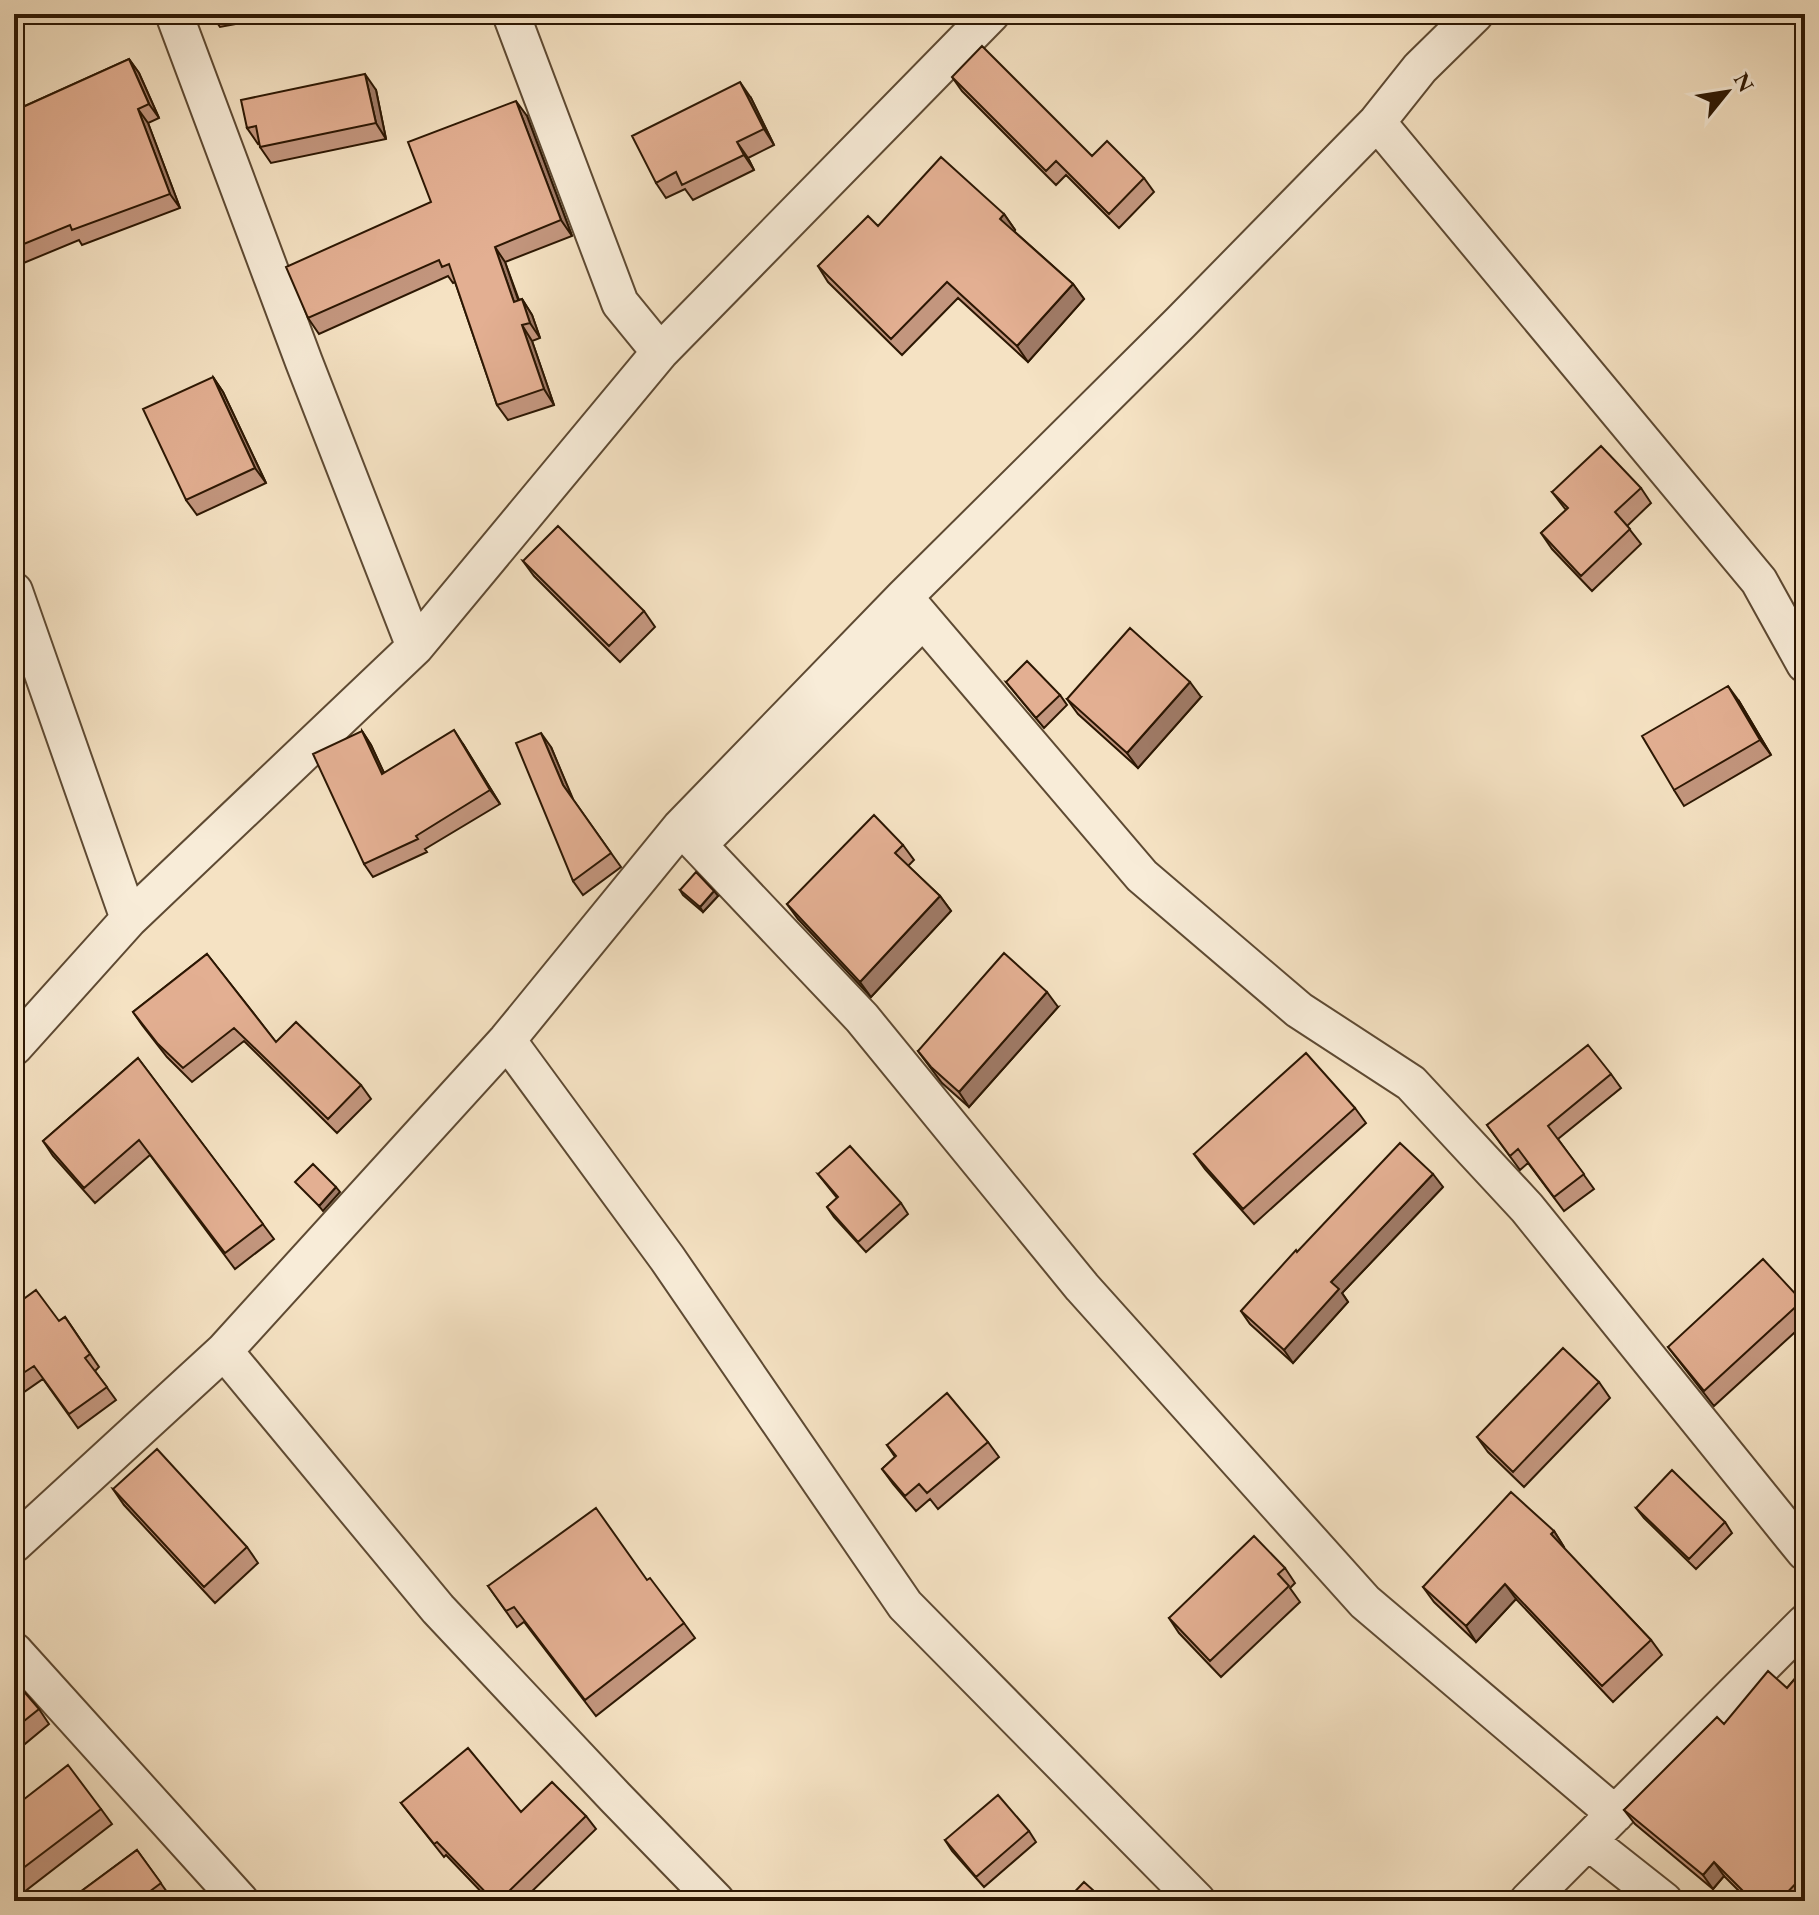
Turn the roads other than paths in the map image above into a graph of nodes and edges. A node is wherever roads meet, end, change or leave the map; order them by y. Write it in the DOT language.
graph roads {
  1 [pos="174,14"];
  2 [pos="511,14"];
  3 [pos="1475,14"];
  4 [pos="980,19"];
  5 [pos="1377,122"];
  6 [pos="660,352"];
  7 [pos="14,591"];
  8 [pos="914,608"];
  9 [pos="415,647"];
  10 [pos="1805,664"];
  11 [pos="689,836"];
  12 [pos="129,919"];
  13 [pos="507,1040"];
  14 [pos="14,1047"];
  15 [pos="224,1351"];
  16 [pos="14,1544"];
  17 [pos="1805,1552"];
  18 [pos="1805,1623"];
  19 [pos="14,1651"];
  20 [pos="1615,1814"];
  21 [pos="1588,1841"];
  22 [pos="240,1901"];
  23 [pos="716,1901"];
  24 [pos="1197,1901"];
  25 [pos="1528,1901"];
  26 [pos="1664,1901"];
  1 -- 9 [label="street"];
  2 -- 6 [label="street"];
  3 -- 5 [label="street"];
  4 -- 6 [label="street"];
  5 -- 8 [label="street"];
  5 -- 10 [label="street"];
  6 -- 9 [label="street"];
  7 -- 12 [label="street"];
  8 -- 11 [label="street"];
  8 -- 17 [label="street"];
  9 -- 12 [label="street"];
  11 -- 13 [label="street"];
  11 -- 20 [label="street"];
  12 -- 14 [label="street"];
  13 -- 15 [label="street"];
  13 -- 24 [label="street"];
  15 -- 16 [label="street"];
  15 -- 23 [label="street"];
  18 -- 20 [label="street"];
  19 -- 22 [label="street"];
  20 -- 21 [label="street"];
  21 -- 25 [label="street"];
  21 -- 26 [label="street"];
}
